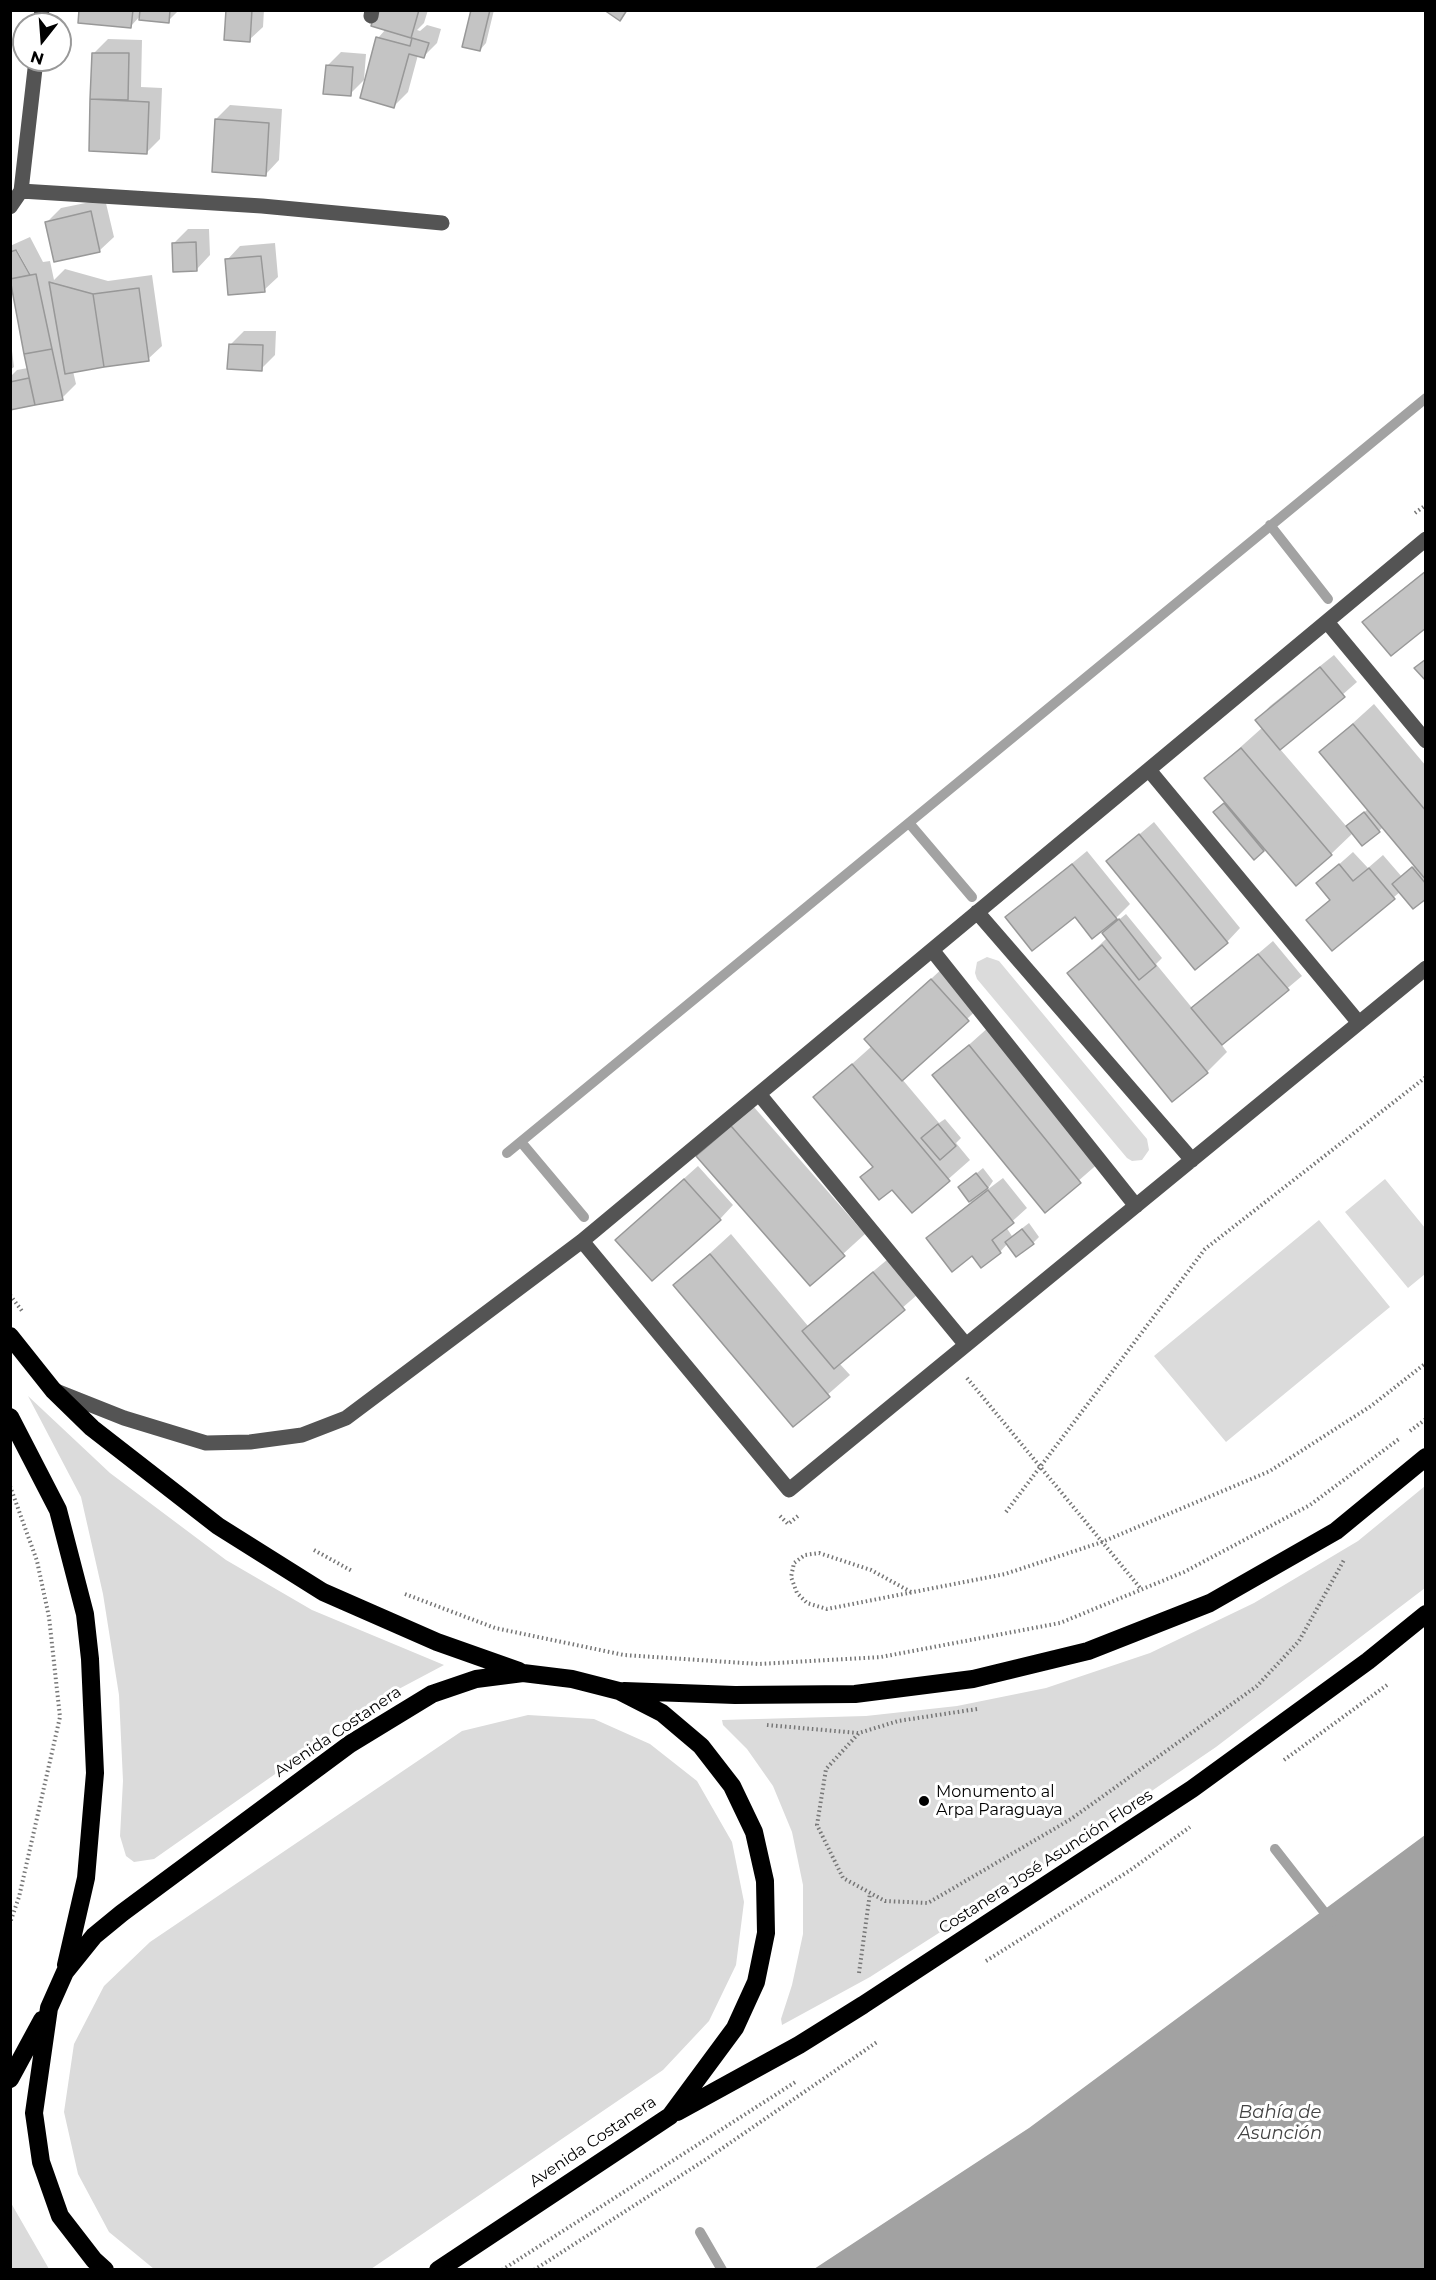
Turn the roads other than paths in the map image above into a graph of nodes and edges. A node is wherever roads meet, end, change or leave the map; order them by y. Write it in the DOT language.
graph roads {
  1 [pos="35,72"];
  2 [pos="21,191"];
  3 [pos="10,207"];
  4 [pos="442,223"];
  5 [pos="1425,539"];
  6 [pos="1327,622"];
  7 [pos="1425,741"];
  8 [pos="1149,770"];
  9 [pos="977,912"];
  10 [pos="932,950"];
  11 [pos="1425,968"];
  12 [pos="1359,1023"];
  13 [pos="759,1094"];
  14 [pos="1192,1160"];
  15 [pos="1136,1206"];
  16 [pos="582,1241"];
  17 [pos="10,1336"];
  18 [pos="966,1345"];
  19 [pos="53,1390"];
  20 [pos="10,1417"];
  21 [pos="1425,1457"];
  22 [pos="1425,1614"];
  23 [pos="523,1673"];
  24 [pos="619,1691"];
  25 [pos="65,1972"];
  26 [pos="49,2008"];
  27 [pos="10,2079"];
  28 [pos="670,2116"];
  29 [pos="105,2270"];
  30 [pos="438,2270"];
  1 -- 2 [label="street"];
  2 -- 3 [label="street"];
  2 -- 4 [label="street"];
  5 -- 6 [label="street"];
  6 -- 7 [label="street"];
  6 -- 8 [label="street"];
  8 -- 9 [label="street"];
  8 -- 12 [label="street"];
  9 -- 10 [label="street"];
  9 -- 14 [label="street"];
  10 -- 13 [label="street"];
  10 -- 15 [label="street"];
  11 -- 12 [label="street"];
  12 -- 14 [label="street"];
  13 -- 16 [label="street"];
  13 -- 18 [label="street"];
  14 -- 15 [label="street"];
  15 -- 18 [label="street"];
  16 -- 18 [label="street"];
  16 -- 19 [label="street"];
  17 -- 19 [label="highway"];
  19 -- 23 [label="highway"];
  20 -- 25 [label="highway"];
  21 -- 24 [label="highway"];
  22 -- 28 [label="highway, Costanera José Asunción Flores"];
  23 -- 24 [label="highway, Avenida Costanera"];
  23 -- 25 [label="highway, Avenida Costanera"];
  24 -- 28 [label="highway, Avenida Costanera"];
  25 -- 26 [label="highway, Avenida Costanera"];
  26 -- 27 [label="highway"];
  26 -- 29 [label="highway, Avenida Costanera"];
  28 -- 30 [label="highway, Avenida Costanera"];
}
